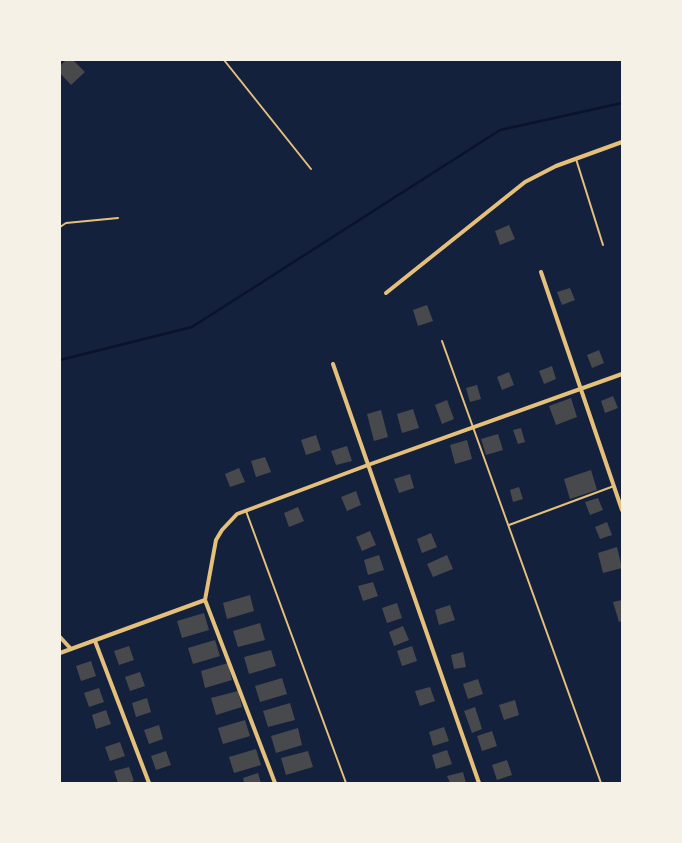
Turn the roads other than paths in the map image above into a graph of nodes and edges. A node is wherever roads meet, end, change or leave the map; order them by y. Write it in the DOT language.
graph roads {
  1 [pos="224,60"];
  2 [pos="622,142"];
  3 [pos="576,159"];
  4 [pos="311,170"];
  5 [pos="118,218"];
  6 [pos="60,227"];
  7 [pos="603,245"];
  8 [pos="541,272"];
  9 [pos="386,293"];
  10 [pos="442,341"];
  11 [pos="333,364"];
  12 [pos="622,374"];
  13 [pos="580,389"];
  14 [pos="473,427"];
  15 [pos="368,465"];
  16 [pos="614,486"];
  17 [pos="622,510"];
  18 [pos="246,511"];
  19 [pos="508,525"];
  20 [pos="205,600"];
  21 [pos="60,637"];
  22 [pos="95,641"];
  23 [pos="71,649"];
  24 [pos="60,653"];
  25 [pos="149,783"];
  26 [pos="274,783"];
  27 [pos="346,783"];
  28 [pos="479,783"];
  29 [pos="601,783"];
  1 -- 4 [label="lane"];
  2 -- 3 [label="street"];
  3 -- 7 [label="lane"];
  3 -- 9 [label="street"];
  5 -- 6 [label="lane"];
  8 -- 13 [label="street"];
  10 -- 14 [label="lane"];
  11 -- 15 [label="street"];
  12 -- 13 [label="street"];
  13 -- 14 [label="street"];
  13 -- 16 [label="street"];
  14 -- 15 [label="street"];
  14 -- 19 [label="lane"];
  15 -- 18 [label="street"];
  15 -- 28 [label="street"];
  16 -- 17 [label="street"];
  16 -- 19 [label="lane"];
  18 -- 20 [label="street"];
  18 -- 27 [label="lane"];
  19 -- 29 [label="lane"];
  20 -- 22 [label="street"];
  20 -- 26 [label="street"];
  21 -- 23 [label="street"];
  22 -- 23 [label="street"];
  22 -- 25 [label="street"];
  23 -- 24 [label="street"];
}
